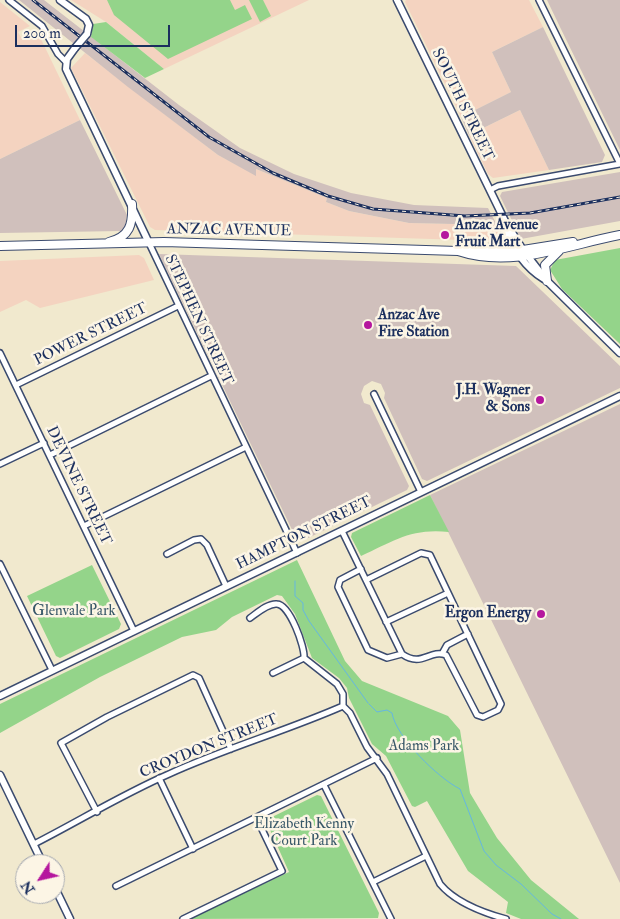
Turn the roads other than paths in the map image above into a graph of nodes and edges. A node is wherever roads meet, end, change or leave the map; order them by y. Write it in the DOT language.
graph roads {
  1 [pos="9,0"];
  2 [pos="60,0"];
  3 [pos="397,0"];
  4 [pos="539,0"];
  5 [pos="66,62"];
  6 [pos="620,164"];
  7 [pos="490,190"];
  8 [pos="132,204"];
  9 [pos="505,221"];
  10 [pos="506,231"];
  11 [pos="620,235"];
  12 [pos="586,242"];
  13 [pos="149,243"];
  14 [pos="100,244"];
  15 [pos="0,246"];
  16 [pos="486,250"];
  17 [pos="560,250"];
  18 [pos="458,252"];
  19 [pos="522,253"];
  20 [pos="547,282"];
  21 [pos="178,306"];
  22 [pos="0,353"];
  23 [pos="620,353"];
  24 [pos="211,376"];
  25 [pos="16,385"];
  26 [pos="374,394"];
  27 [pos="620,396"];
  28 [pos="44,443"];
  29 [pos="246,447"];
  30 [pos="50,455"];
  31 [pos="0,464"];
  32 [pos="421,492"];
  33 [pos="84,526"];
  34 [pos="342,531"];
  35 [pos="297,553"];
  36 [pos="167,554"];
  37 [pos="0,564"];
  38 [pos="361,569"];
  39 [pos="366,580"];
  40 [pos="226,586"];
  41 [pos="448,593"];
  42 [pos="250,618"];
  43 [pos="386,622"];
  44 [pos="134,631"];
  45 [pos="468,634"];
  46 [pos="402,654"];
  47 [pos="442,654"];
  48 [pos="304,658"];
  49 [pos="52,670"];
  50 [pos="273,673"];
  51 [pos="0,696"];
  52 [pos="343,706"];
  53 [pos="231,749"];
  54 [pos="377,758"];
  55 [pos="0,776"];
  56 [pos="159,778"];
  57 [pos="324,785"];
  58 [pos="97,812"];
  59 [pos="257,818"];
  60 [pos="34,844"];
  61 [pos="193,849"];
  62 [pos="39,854"];
  63 [pos="426,856"];
  64 [pos="373,882"];
  65 [pos="116,886"];
  66 [pos="63,904"];
  67 [pos="70,919"];
  68 [pos="183,919"];
  69 [pos="390,919"];
  70 [pos="506,919"];
  1 -- 5 [label="street"];
  2 -- 5 [label="street, bridge"];
  3 -- 7 [label="street, SOUTH STREET"];
  4 -- 6 [label="street"];
  5 -- 8 [label="street, STEPHEN STREET"];
  6 -- 7 [label="street"];
  7 -- 9 [label="street, SOUTH STREET"];
  8 -- 13 [label="street, STEPHEN STREET"];
  8 -- 14 [label="highway"];
  9 -- 10 [label="street, SOUTH STREET"];
  9 -- 19 [label="street, SOUTH STREET"];
  10 -- 16 [label="highway"];
  10 -- 19 [label="street, SOUTH STREET"];
  11 -- 12 [label="highway, ANZAC AVENUE"];
  12 -- 17 [label="highway, ANZAC AVENUE"];
  12 -- 19 [label="highway, ANZAC AVENUE"];
  13 -- 14 [label="highway, ANZAC AVENUE"];
  13 -- 18 [label="highway, ANZAC AVENUE"];
  13 -- 21 [label="street, STEPHEN STREET"];
  14 -- 15 [label="highway, ANZAC AVENUE"];
  16 -- 18 [label="highway, ANZAC AVENUE"];
  16 -- 19 [label="highway, ANZAC AVENUE"];
  17 -- 19 [label="highway, ANZAC AVENUE"];
  17 -- 20 [label="highway"];
  18 -- 19 [label="highway, ANZAC AVENUE"];
  19 -- 20 [label="street, SOUTH STREET"];
  20 -- 23 [label="street, SOUTH STREET"];
  21 -- 24 [label="street, STEPHEN STREET"];
  21 -- 25 [label="street, POWER STREET"];
  22 -- 25 [label="street, DEVINE STREET"];
  24 -- 29 [label="street, STEPHEN STREET"];
  24 -- 30 [label="street"];
  25 -- 28 [label="street, DEVINE STREET"];
  26 -- 32 [label="street"];
  27 -- 32 [label="street, HAMPTON STREET"];
  28 -- 30 [label="street, DEVINE STREET"];
  28 -- 31 [label="street"];
  29 -- 33 [label="street"];
  29 -- 35 [label="street, STEPHEN STREET"];
  30 -- 33 [label="street, DEVINE STREET"];
  32 -- 34 [label="street, HAMPTON STREET"];
  33 -- 44 [label="street, DEVINE STREET"];
  34 -- 35 [label="street, HAMPTON STREET"];
  34 -- 38 [label="street"];
  35 -- 40 [label="street, HAMPTON STREET"];
  36 -- 40 [label="street"];
  37 -- 49 [label="street"];
  38 -- 39 [label="street"];
  38 -- 46 [label="street"];
  39 -- 41 [label="street"];
  39 -- 43 [label="street"];
  40 -- 44 [label="street, HAMPTON STREET"];
  41 -- 43 [label="street"];
  41 -- 45 [label="street"];
  42 -- 48 [label="street"];
  43 -- 46 [label="street"];
  44 -- 49 [label="street, HAMPTON STREET"];
  45 -- 47 [label="street"];
  45 -- 47 [label="street"];
  46 -- 47 [label="street"];
  48 -- 50 [label="street"];
  48 -- 52 [label="street"];
  49 -- 51 [label="street, HAMPTON STREET"];
  52 -- 53 [label="street, CROYDON STREET"];
  52 -- 54 [label="street"];
  53 -- 56 [label="street, CROYDON STREET"];
  53 -- 58 [label="street"];
  54 -- 57 [label="street"];
  54 -- 63 [label="street"];
  55 -- 60 [label="street"];
  56 -- 58 [label="street, CROYDON STREET"];
  56 -- 61 [label="street"];
  57 -- 59 [label="street"];
  57 -- 64 [label="street"];
  58 -- 60 [label="street, CROYDON STREET"];
  59 -- 61 [label="street"];
  59 -- 68 [label="street"];
  60 -- 62 [label="street"];
  61 -- 65 [label="street"];
  63 -- 64 [label="street"];
  63 -- 70 [label="street"];
  64 -- 69 [label="street"];
  66 -- 67 [label="street"];
}
